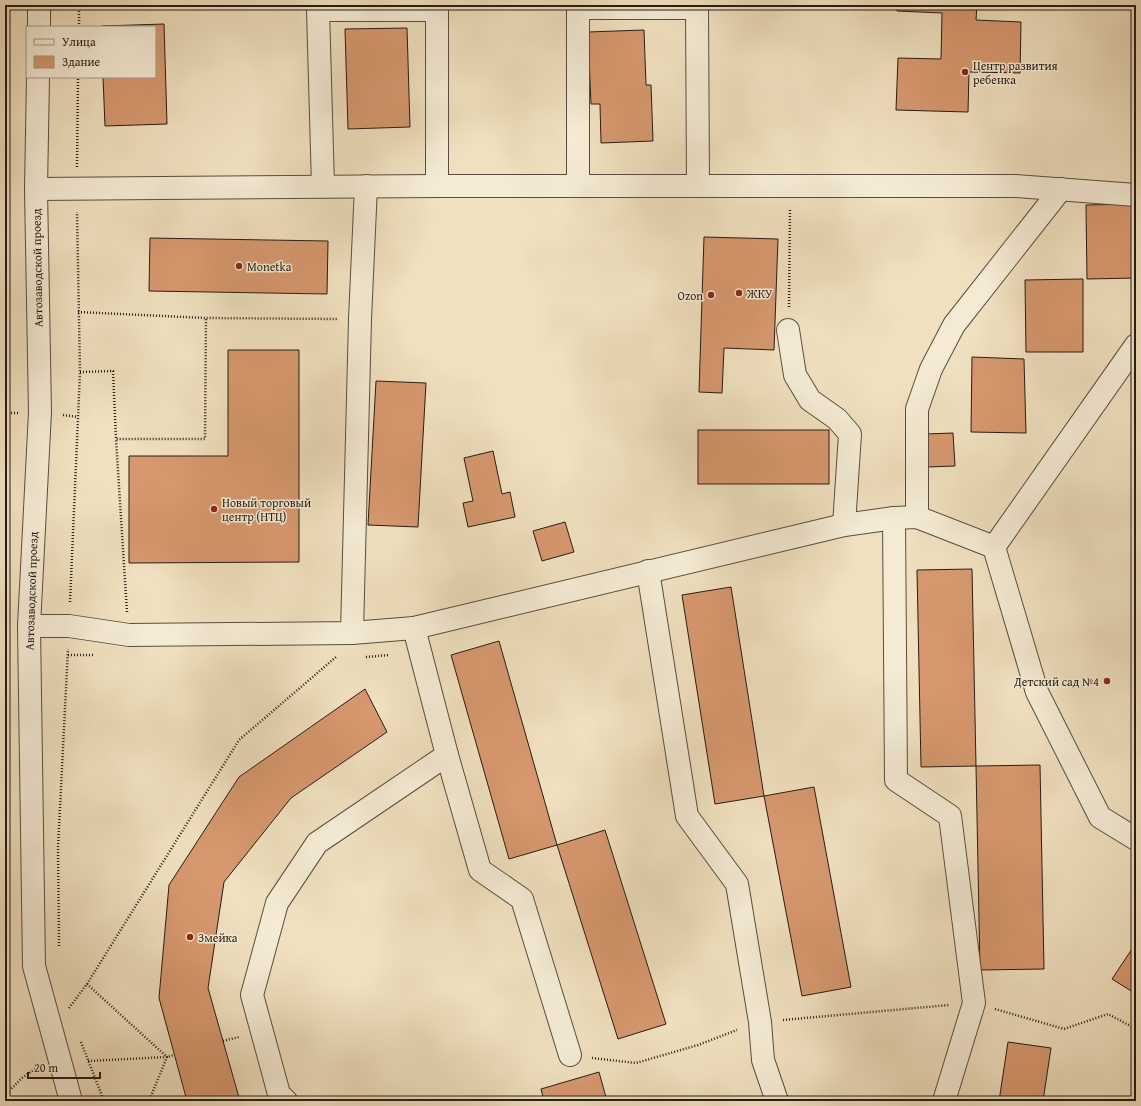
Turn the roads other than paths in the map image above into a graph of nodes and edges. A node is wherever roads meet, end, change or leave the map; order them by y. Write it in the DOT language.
graph roads {
  1 [pos="39,5"];
  2 [pos="437,7"];
  3 [pos="697,7"];
  4 [pos="39,26"];
  5 [pos="38,78"];
  6 [pos="323,186"];
  7 [pos="366,186"];
  8 [pos="437,186"];
  9 [pos="578,186"];
  10 [pos="698,186"];
  11 [pos="36,189"];
  12 [pos="1061,189"];
  13 [pos="1136,194"];
  14 [pos="788,330"];
  15 [pos="1136,345"];
  16 [pos="917,517"];
  17 [pos="894,518"];
  18 [pos="844,525"];
  19 [pos="994,547"];
  20 [pos="648,572"];
  21 [pos="29,626"];
  22 [pos="414,628"];
  23 [pos="352,633"];
  24 [pos="447,755"];
  25 [pos="1136,839"];
  26 [pos="569,1049"];
  27 [pos="71,1101"];
  28 [pos="286,1101"];
  29 [pos="777,1101"];
  30 [pos="944,1101"];
  1 -- 4 [label="street"];
  2 -- 6 [label="street"];
  2 -- 8 [label="street"];
  3 -- 9 [label="street"];
  3 -- 10 [label="street"];
  5 -- 11 [label="street, Автозаводской проезд"];
  6 -- 7 [label="street"];
  6 -- 11 [label="street"];
  7 -- 8 [label="street"];
  7 -- 23 [label="street"];
  8 -- 9 [label="street"];
  9 -- 10 [label="street"];
  10 -- 12 [label="street"];
  11 -- 21 [label="street, Автозаводской проезд"];
  12 -- 13 [label="street"];
  12 -- 16 [label="street"];
  14 -- 18 [label="street"];
  15 -- 19 [label="street"];
  16 -- 17 [label="street"];
  16 -- 19 [label="street"];
  17 -- 18 [label="street"];
  17 -- 30 [label="street"];
  18 -- 20 [label="street"];
  19 -- 25 [label="street"];
  20 -- 22 [label="street"];
  20 -- 29 [label="street"];
  21 -- 23 [label="street"];
  21 -- 27 [label="street, Автозаводской проезд"];
  22 -- 23 [label="street"];
  22 -- 24 [label="street"];
  24 -- 26 [label="street"];
  24 -- 28 [label="street"];
}
